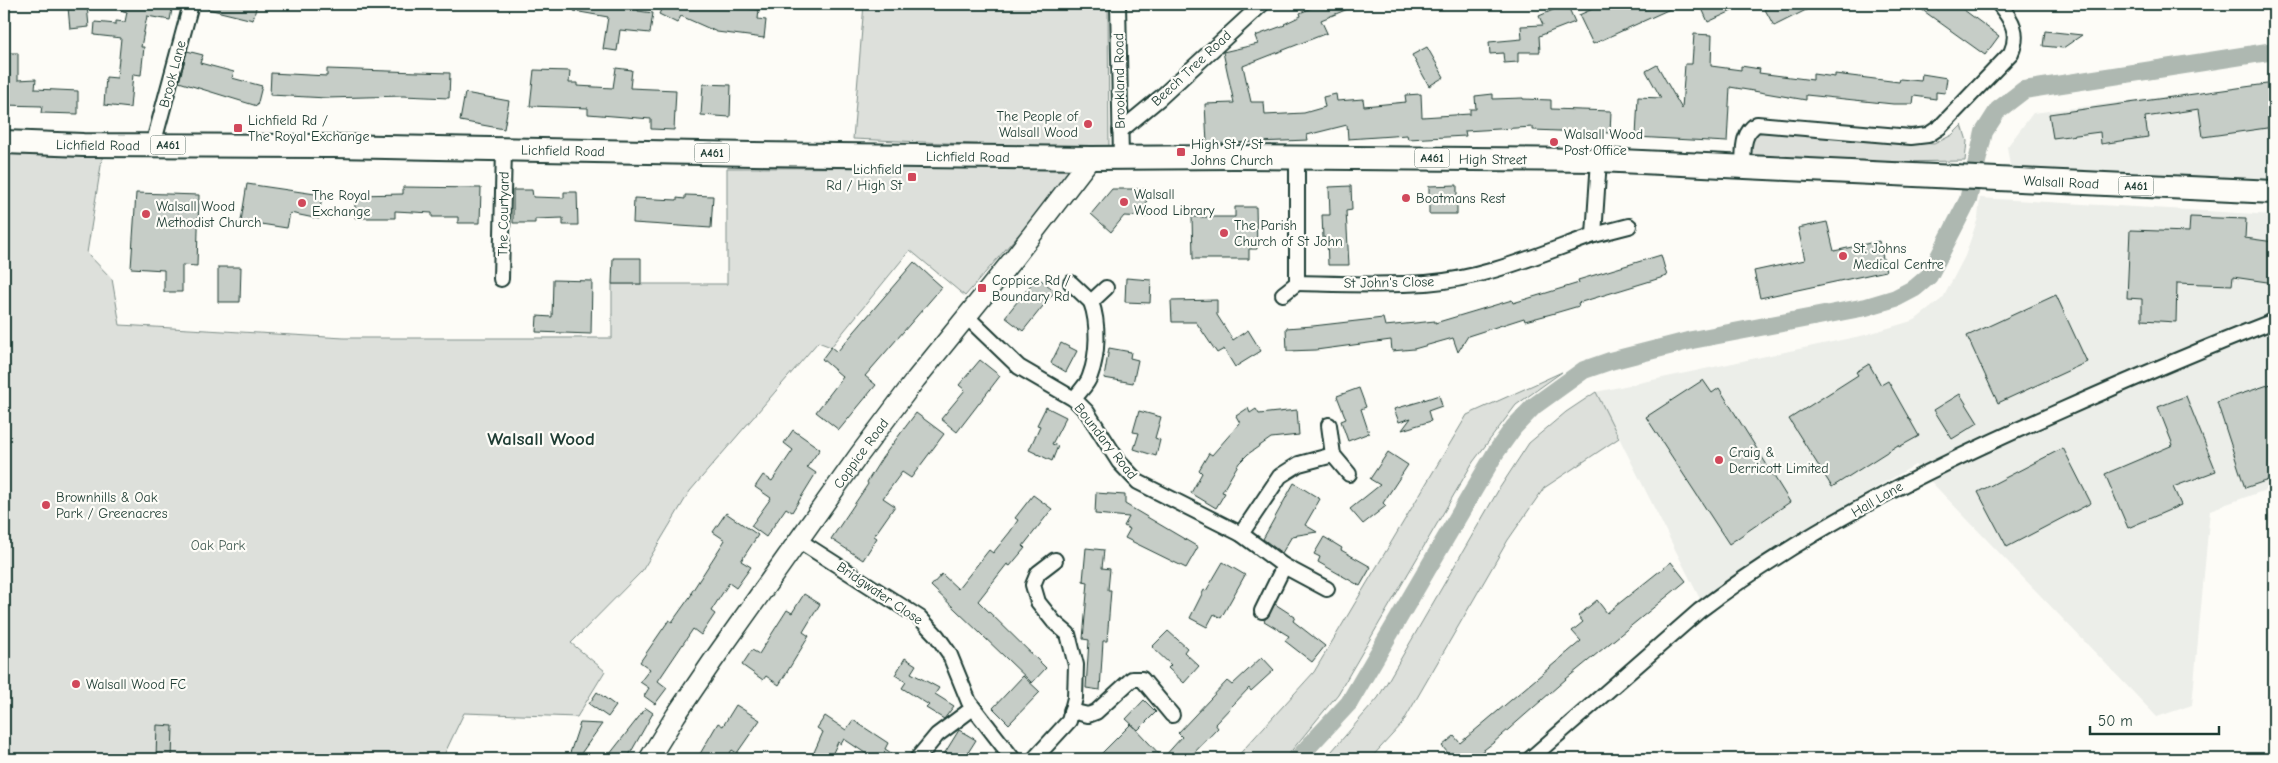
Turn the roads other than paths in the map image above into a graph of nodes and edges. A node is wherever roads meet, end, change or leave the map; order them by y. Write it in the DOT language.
graph roads {
  1 [pos="191,4"];
  2 [pos="1118,4"];
  3 [pos="1262,4"];
  4 [pos="2000,4"];
  5 [pos="1120,131"];
  6 [pos="4,142"];
  7 [pos="152,145"];
  8 [pos="504,149"];
  9 [pos="1297,157"];
  10 [pos="1091,158"];
  11 [pos="1121,158"];
  12 [pos="1599,160"];
  13 [pos="1744,167"];
  14 [pos="1997,180"];
  15 [pos="2274,192"];
  16 [pos="1629,226"];
  17 [pos="1594,235"];
  18 [pos="501,280"];
  19 [pos="1297,282"];
  20 [pos="1071,283"];
  21 [pos="1106,288"];
  22 [pos="1283,294"];
  23 [pos="1091,302"];
  24 [pos="966,316"];
  25 [pos="2274,322"];
  26 [pos="1074,399"];
  27 [pos="1329,425"];
  28 [pos="1333,455"];
  29 [pos="1349,474"];
  30 [pos="1241,534"];
  31 [pos="798,540"];
  32 [pos="1055,560"];
  33 [pos="1284,566"];
  34 [pos="1326,589"];
  35 [pos="1262,611"];
  36 [pos="973,708"];
  37 [pos="1071,711"];
  38 [pos="1172,714"];
  39 [pos="649,759"];
  40 [pos="918,759"];
  41 [pos="1012,759"];
  42 [pos="1034,759"];
  43 [pos="1530,759"];
  1 -- 7 [label="street, Brook Lane"];
  2 -- 5 [label="street, Brookland Road"];
  3 -- 5 [label="street, Beech Tree Road"];
  4 -- 13 [label="street"];
  5 -- 11 [label="street, Brookland Road"];
  6 -- 7 [label="highway, Lichfield Road / A461"];
  7 -- 8 [label="highway, Lichfield Road / A461"];
  8 -- 10 [label="highway, Lichfield Road / A461"];
  8 -- 18 [label="street, The Courtyard"];
  9 -- 11 [label="highway, High Street / A461"];
  9 -- 12 [label="highway, High Street / A461"];
  9 -- 19 [label="street"];
  10 -- 11 [label="highway, Lichfield Road / A461"];
  10 -- 24 [label="main road, Coppice Road"];
  12 -- 13 [label="highway, High Street / A461"];
  12 -- 17 [label="street"];
  13 -- 14 [label="highway, High Street / A461"];
  14 -- 15 [label="highway, Walsall Road / A461"];
  16 -- 17 [label="street, St John's Close"];
  17 -- 19 [label="street, St John's Close"];
  19 -- 22 [label="street"];
  20 -- 23 [label="street"];
  21 -- 23 [label="street"];
  23 -- 26 [label="street"];
  24 -- 26 [label="street, Boundary Road"];
  24 -- 31 [label="main road, Coppice Road"];
  25 -- 43 [label="street, Hall Lane"];
  26 -- 30 [label="street, Boundary Road"];
  27 -- 28 [label="street"];
  28 -- 29 [label="street"];
  28 -- 30 [label="street"];
  30 -- 33 [label="street, Boundary Road"];
  31 -- 36 [label="street, Bridgwater Close"];
  31 -- 39 [label="main road, Coppice Road"];
  32 -- 37 [label="street"];
  33 -- 34 [label="street, Boundary Road"];
  33 -- 35 [label="street"];
  36 -- 40 [label="street"];
  36 -- 41 [label="street, Bridgwater Close"];
  37 -- 38 [label="street"];
  37 -- 42 [label="street"];
}
